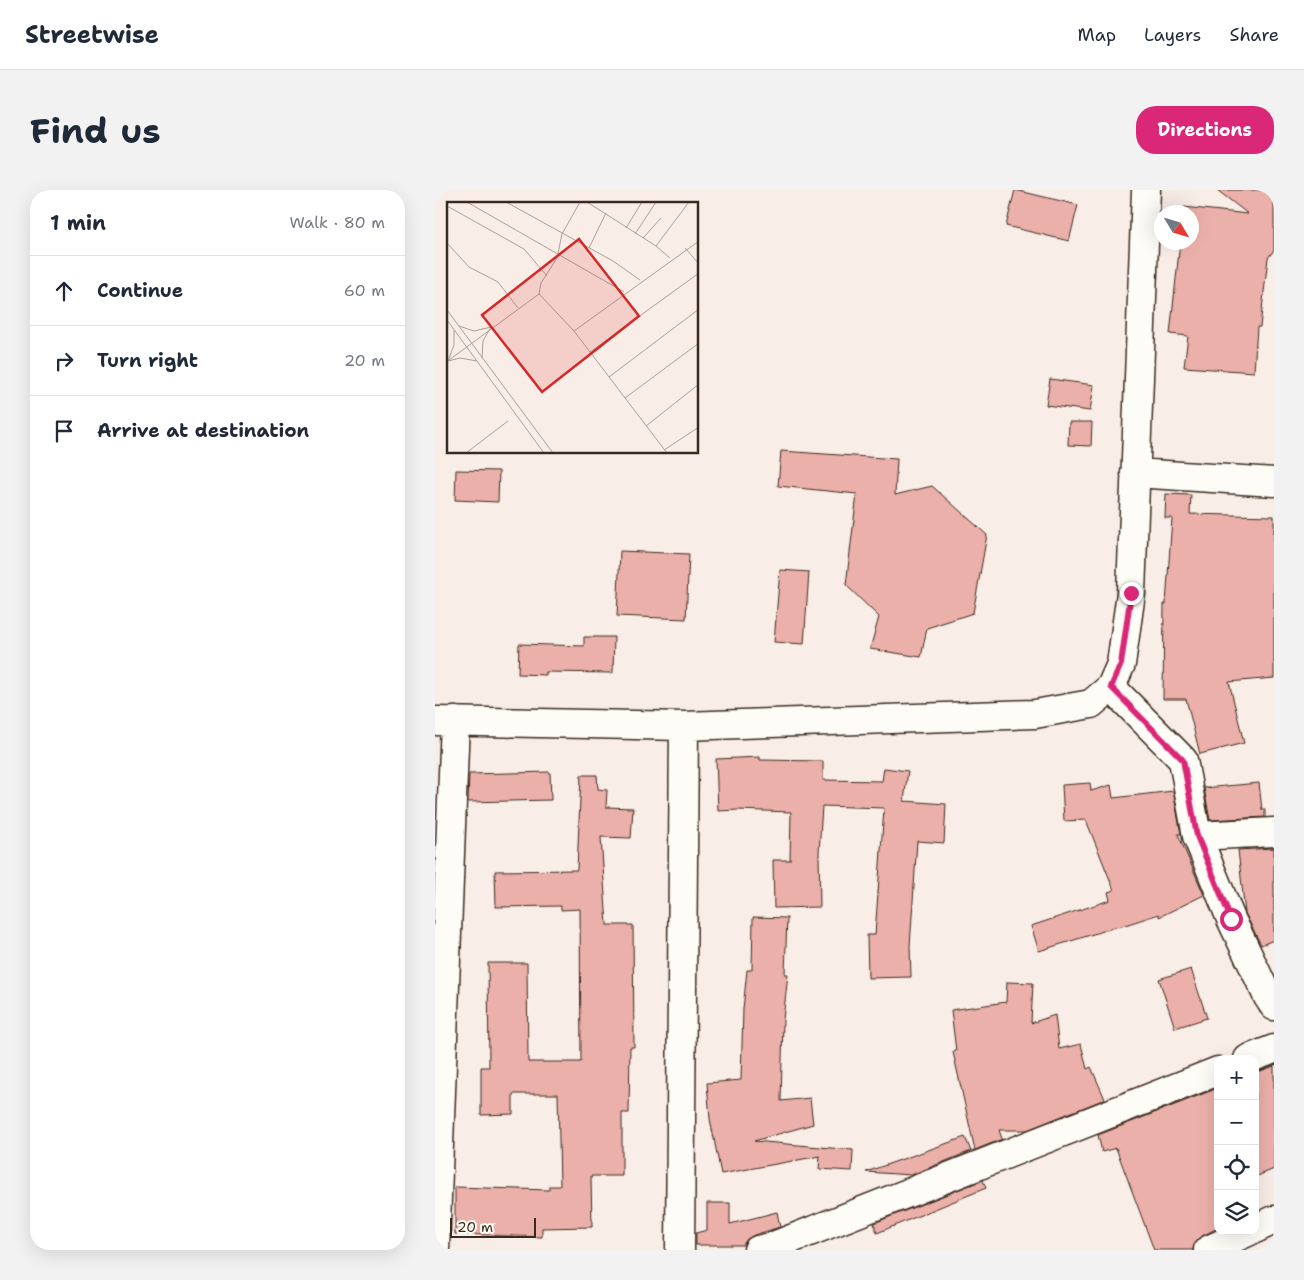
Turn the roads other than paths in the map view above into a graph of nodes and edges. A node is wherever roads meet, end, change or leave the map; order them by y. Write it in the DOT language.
graph roads {
  1 [pos="1145,190"];
  2 [pos="1135,473"];
  3 [pos="1274,482"];
  4 [pos="1111,687"];
  5 [pos="445,721"];
  6 [pos="684,726"];
  7 [pos="1274,832"];
  8 [pos="1197,836"];
  9 [pos="1274,1006"];
  10 [pos="1274,1049"];
  11 [pos="1258,1055"];
  12 [pos="1214,1073"];
  13 [pos="1274,1220"];
  14 [pos="1259,1227"];
  15 [pos="1241,1235"];
  16 [pos="435,1250"];
  17 [pos="680,1250"];
  18 [pos="758,1250"];
  19 [pos="1208,1250"];
  1 -- 2 [label="street"];
  2 -- 3 [label="street"];
  2 -- 4 [label="street"];
  4 -- 6 [label="street"];
  4 -- 8 [label="street"];
  5 -- 6 [label="street"];
  5 -- 16 [label="street"];
  6 -- 17 [label="street"];
  7 -- 8 [label="street"];
  8 -- 9 [label="street"];
  10 -- 11 [label="street"];
  12 -- 18 [label="street"];
  13 -- 14 [label="street"];
  15 -- 19 [label="street"];
}
